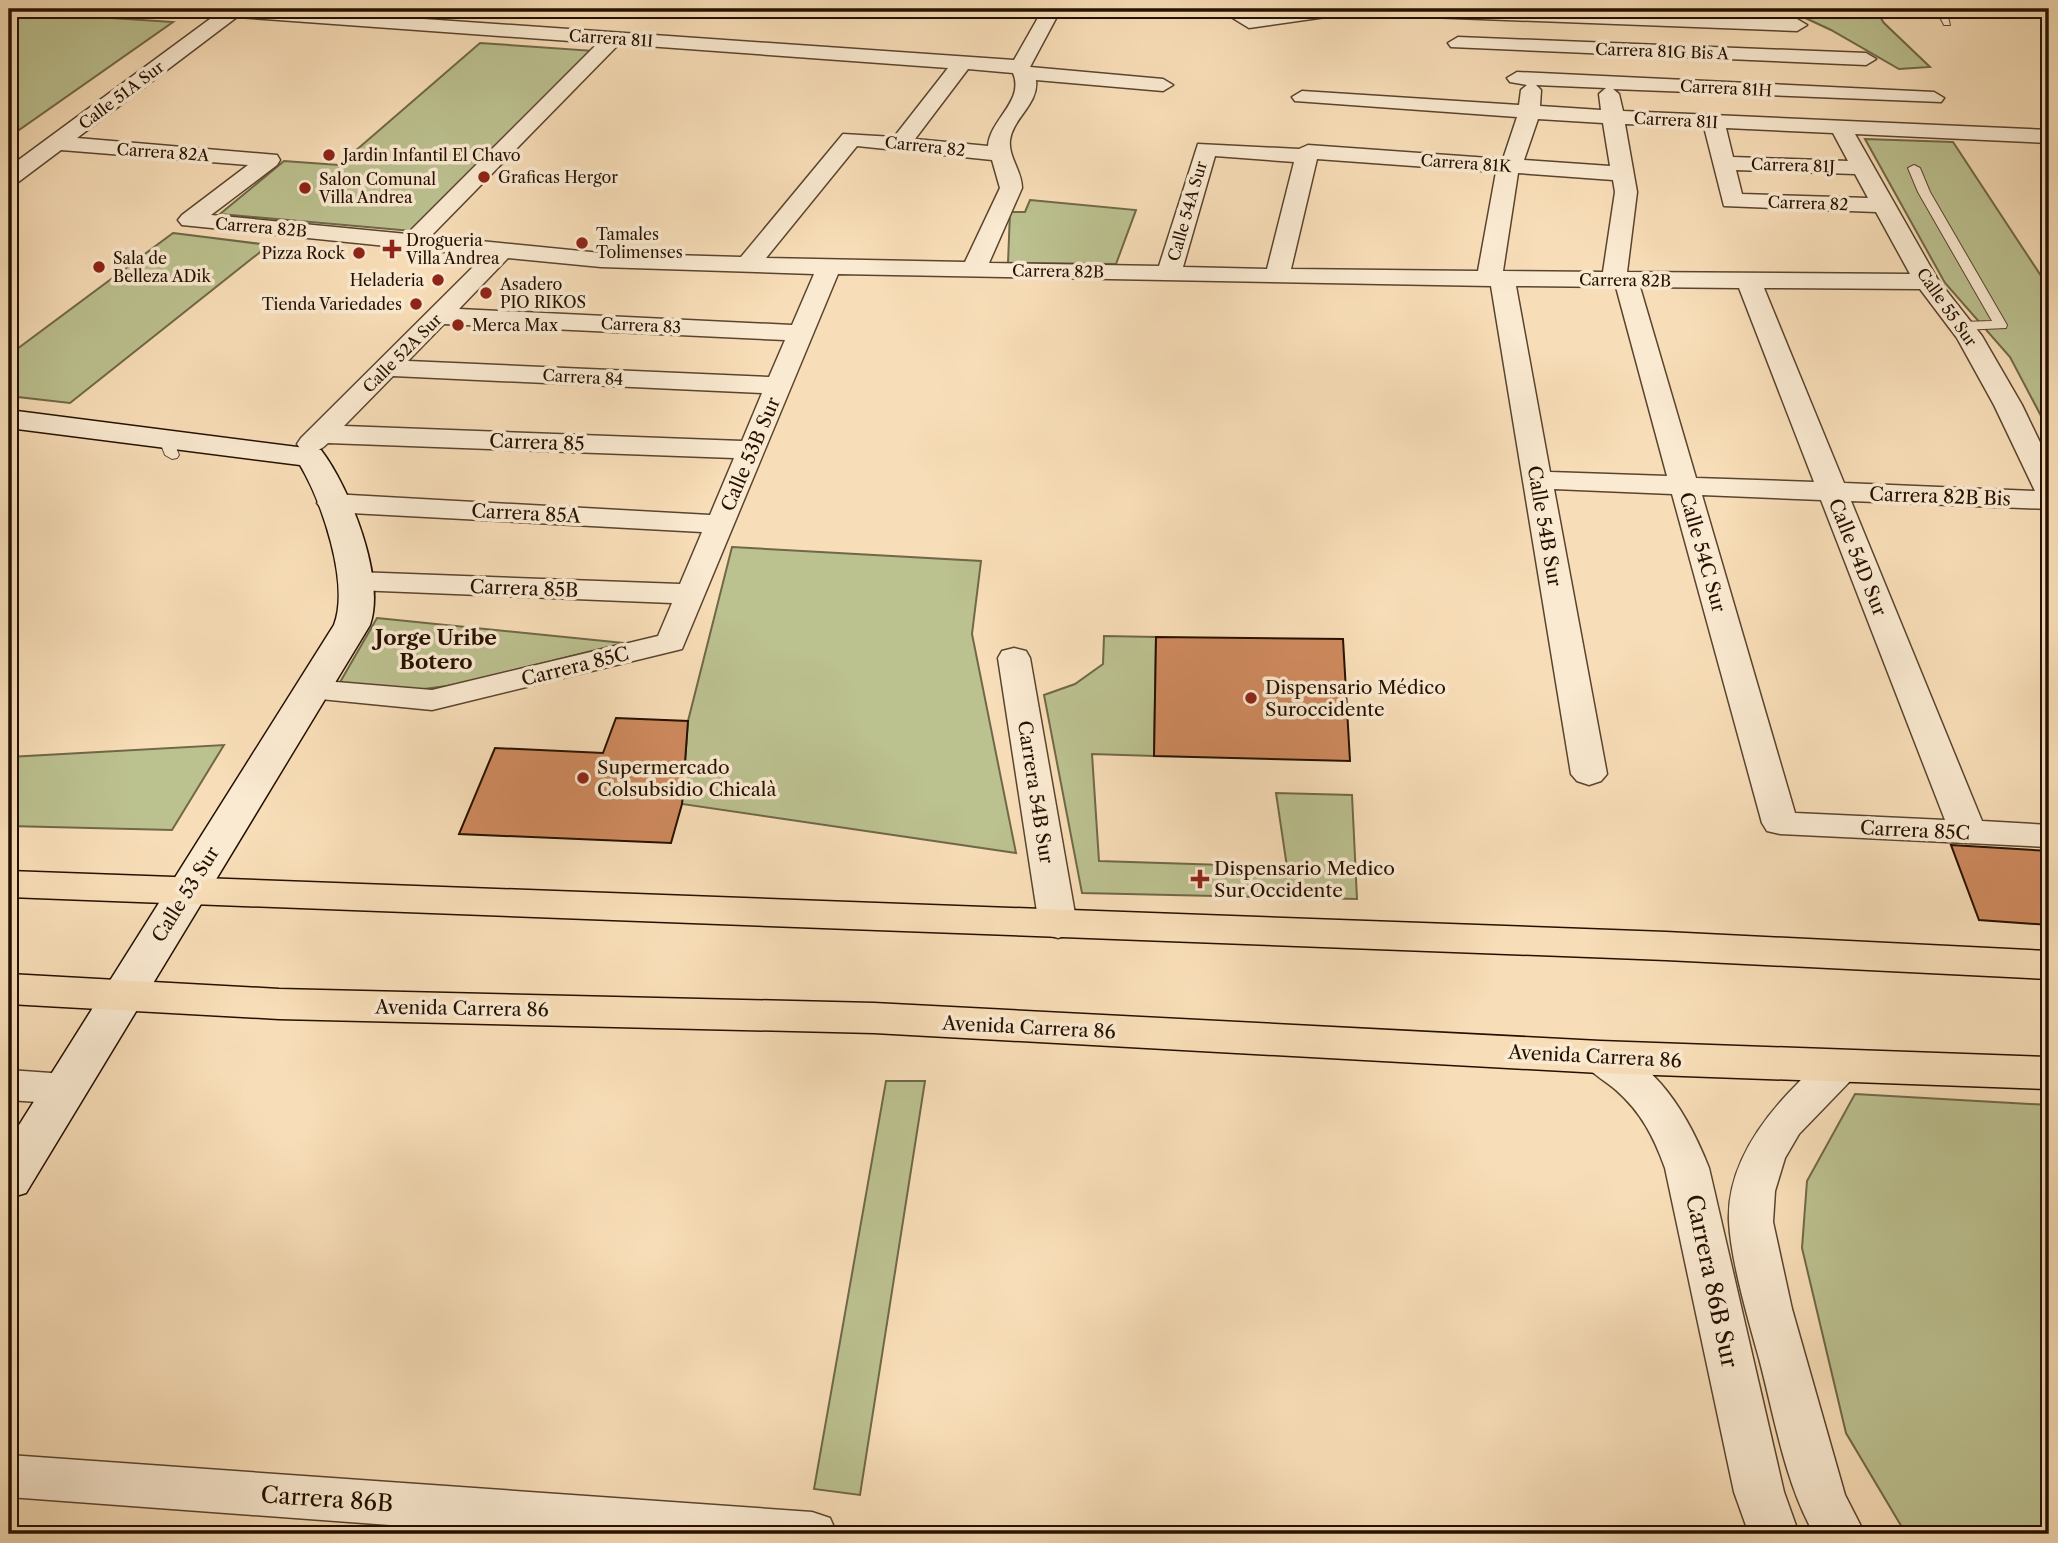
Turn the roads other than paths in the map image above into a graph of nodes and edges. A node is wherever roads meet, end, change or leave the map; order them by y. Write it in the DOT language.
graph roads {
  1 [pos="202,9"];
  2 [pos="452,9"];
  3 [pos="1052,9"];
  4 [pos="1228,9"];
  5 [pos="1340,9"];
  6 [pos="1402,9"];
  7 [pos="1941,9"];
  8 [pos="1985,9"];
  9 [pos="233,11"];
  10 [pos="1590,13"];
  11 [pos="2049,13"];
  12 [pos="1947,23"];
  13 [pos="432,25"];
  14 [pos="1797,25"];
  15 [pos="1446,36"];
  16 [pos="614,38"];
  17 [pos="1600,49"];
  18 [pos="1866,59"];
  19 [pos="962,63"];
  20 [pos="1022,70"];
  21 [pos="1607,82"];
  22 [pos="1163,85"];
  23 [pos="1526,94"];
  24 [pos="1303,97"];
  25 [pos="1934,98"];
  26 [pos="1349,100"];
  27 [pos="1446,107"];
  28 [pos="1613,117"];
  29 [pos="1714,121"];
  30 [pos="1840,127"];
  31 [pos="2049,136"];
  32 [pos="57,144"];
  33 [pos="900,144"];
  34 [pos="1206,149"];
  35 [pos="999,153"];
  36 [pos="1332,153"];
  37 [pos="1307,154"];
  38 [pos="1440,161"];
  39 [pos="1723,163"];
  40 [pos="1510,166"];
  41 [pos="1863,168"];
  42 [pos="1914,168"];
  43 [pos="1624,174"];
  44 [pos="9,178"];
  45 [pos="1884,205"];
  46 [pos="190,220"];
  47 [pos="412,242"];
  48 [pos="502,251"];
  49 [pos="748,265"];
  50 [pos="829,267"];
  51 [pos="974,269"];
  52 [pos="1169,274"];
  53 [pos="1277,276"];
  54 [pos="1495,279"];
  55 [pos="1620,280"];
  56 [pos="1749,281"];
  57 [pos="1927,282"];
  58 [pos="439,316"];
  59 [pos="1961,326"];
  60 [pos="801,333"];
  61 [pos="386,368"];
  62 [pos="779,386"];
  63 [pos="9,419"];
  64 [pos="311,444"];
  65 [pos="751,450"];
  66 [pos="1537,480"];
  67 [pos="1684,486"];
  68 [pos="2049,490"];
  69 [pos="1832,492"];
  70 [pos="2049,500"];
  71 [pos="332,503"];
  72 [pos="720,524"];
  73 [pos="691,594"];
  74 [pos="357,595"];
  75 [pos="671,642"];
  76 [pos="1014,658"];
  77 [pos="312,690"];
  78 [pos="1589,774"];
  79 [pos="1780,823"];
  80 [pos="1968,832"];
  81 [pos="2049,836"];
  82 [pos="9,884"];
  83 [pos="187,891"];
  84 [pos="1058,925"];
  85 [pos="2049,965"];
  86 [pos="9,989"];
  87 [pos="122,996"];
  88 [pos="1600,1057"];
  89 [pos="1840,1066"];
  90 [pos="2049,1073"];
  91 [pos="9,1086"];
  92 [pos="65,1089"];
  93 [pos="9,1180"];
  94 [pos="9,1476"];
  95 [pos="1823,1523"];
  96 [pos="812,1534"];
  97 [pos="1774,1534"];
  1 -- 9 [label="street, Carrera 81I"];
  2 -- 13 [label="street"];
  3 -- 20 [label="street"];
  4 -- 5 [label="street"];
  6 -- 10 [label="street"];
  6 -- 15 [label="street"];
  7 -- 12 [label="lane"];
  8 -- 11 [label="lane"];
  9 -- 13 [label="street, Carrera 81I"];
  9 -- 32 [label="street, Calle 51A Sur"];
  10 -- 14 [label="street"];
  10 -- 17 [label="street, Calle 54C Sur"];
  13 -- 16 [label="street, Carrera 81I"];
  15 -- 17 [label="street, Carrera 81G Bis A"];
  15 -- 23 [label="street"];
  16 -- 19 [label="street, Carrera 81I"];
  16 -- 47 [label="street"];
  17 -- 18 [label="street, Carrera 81G Bis A"];
  17 -- 21 [label="street, Calle 54C Sur"];
  19 -- 20 [label="street, Carrera 81I"];
  19 -- 33 [label="street"];
  20 -- 22 [label="street, Carrera 81I"];
  20 -- 35 [label="street"];
  21 -- 23 [label="street, Carrera 81H"];
  21 -- 25 [label="street, Carrera 81H"];
  21 -- 28 [label="street, Calle 54C Sur"];
  23 -- 27 [label="street, Carrera 81I"];
  23 -- 28 [label="street, Carrera 81I"];
  23 -- 40 [label="street, Calle 54B Sur"];
  24 -- 26 [label="street, Carrera 81I"];
  26 -- 27 [label="street, Carrera 81I"];
  26 -- 36 [label="street"];
  27 -- 38 [label="street"];
  28 -- 29 [label="street, Carrera 81I"];
  28 -- 43 [label="street, Calle 54C Sur"];
  29 -- 30 [label="street, Carrera 81I"];
  29 -- 39 [label="street"];
  30 -- 31 [label="street, Carrera 81I"];
  30 -- 41 [label="street, Calle 55 Sur"];
  32 -- 44 [label="street, Calle 51A Sur"];
  32 -- 46 [label="street, Carrera 82A"];
  33 -- 35 [label="street, Carrera 82"];
  33 -- 49 [label="street, Carrera 82"];
  34 -- 37 [label="street, Carrera 81K"];
  34 -- 52 [label="street, Calle 54A Sur"];
  35 -- 51 [label="street"];
  36 -- 37 [label="street, Carrera 81K"];
  36 -- 38 [label="street, Carrera 81K"];
  37 -- 53 [label="street"];
  38 -- 40 [label="street, Carrera 81K"];
  39 -- 41 [label="street, Carrera 81J"];
  39 -- 45 [label="street, Carrera 82"];
  40 -- 43 [label="street, Carrera 81K"];
  40 -- 54 [label="street, Calle 54B Sur"];
  41 -- 45 [label="street, Calle 55 Sur"];
  42 -- 59 [label="lane"];
  43 -- 55 [label="street, Calle 54C Sur"];
  45 -- 57 [label="street, Calle 55 Sur"];
  46 -- 47 [label="street, Carrera 82B"];
  47 -- 48 [label="street, Carrera 82B"];
  48 -- 49 [label="street, Carrera 82B"];
  48 -- 58 [label="street, Calle 52A Sur"];
  49 -- 50 [label="street, Carrera 82B"];
  50 -- 51 [label="street, Carrera 82B"];
  50 -- 60 [label="street, Calle 53B Sur"];
  51 -- 52 [label="street, Carrera 82B"];
  52 -- 53 [label="street, Carrera 82B"];
  53 -- 54 [label="street, Carrera 82B"];
  54 -- 55 [label="street, Carrera 82B"];
  54 -- 66 [label="street, Calle 54B Sur"];
  55 -- 56 [label="street, Carrera 82B"];
  55 -- 67 [label="street, Calle 54C Sur"];
  56 -- 57 [label="street, Carrera 82B"];
  56 -- 69 [label="street, Calle 54D Sur"];
  57 -- 59 [label="street, Calle 55 Sur"];
  58 -- 60 [label="street, Carrera 83"];
  58 -- 61 [label="street, Calle 52A Sur"];
  59 -- 68 [label="street, Calle 55 Sur"];
  60 -- 62 [label="street, Calle 53B Sur"];
  61 -- 62 [label="street, Carrera 84"];
  61 -- 64 [label="street, Calle 52A Sur"];
  62 -- 65 [label="street, Calle 53B Sur"];
  63 -- 64 [label="street, Carrera 85"];
  64 -- 65 [label="street, Carrera 85"];
  64 -- 71 [label="street"];
  65 -- 72 [label="street, Calle 53B Sur"];
  66 -- 67 [label="street, Carrera 82B Bis"];
  66 -- 78 [label="street, Calle 54B Sur"];
  67 -- 69 [label="street, Carrera 82B Bis"];
  67 -- 79 [label="street, Calle 54C Sur"];
  69 -- 70 [label="street, Carrera 82B Bis"];
  69 -- 80 [label="street, Calle 54D Sur"];
  71 -- 72 [label="street, Carrera 85A"];
  71 -- 74 [label="street"];
  72 -- 73 [label="street, Calle 53B Sur"];
  73 -- 74 [label="street, Carrera 85B"];
  73 -- 75 [label="street, Calle 53B Sur"];
  74 -- 77 [label="street, Calle 53 Sur"];
  75 -- 77 [label="street, Carrera 85C"];
  76 -- 84 [label="street, Carrera 54B Sur"];
  77 -- 83 [label="street, Calle 53 Sur"];
  79 -- 80 [label="street, Carrera 85C"];
  80 -- 81 [label="street, Carrera 85C"];
  82 -- 83 [label="main road"];
  83 -- 84 [label="main road"];
  83 -- 87 [label="street, Calle 53 Sur"];
  84 -- 85 [label="main road"];
  86 -- 87 [label="main road, Avenida Carrera 86"];
  87 -- 88 [label="main road, Avenida Carrera 86"];
  87 -- 92 [label="street, Calle 53 Sur"];
  88 -- 89 [label="main road, Avenida Carrera 86"];
  88 -- 97 [label="street, Carrera 86B Sur"];
  89 -- 90 [label="main road, Avenida Carrera 86"];
  89 -- 95 [label="street"];
  91 -- 92 [label="street"];
  92 -- 93 [label="street, Calle 53 Sur"];
  94 -- 96 [label="street, Carrera 86B"];
}
